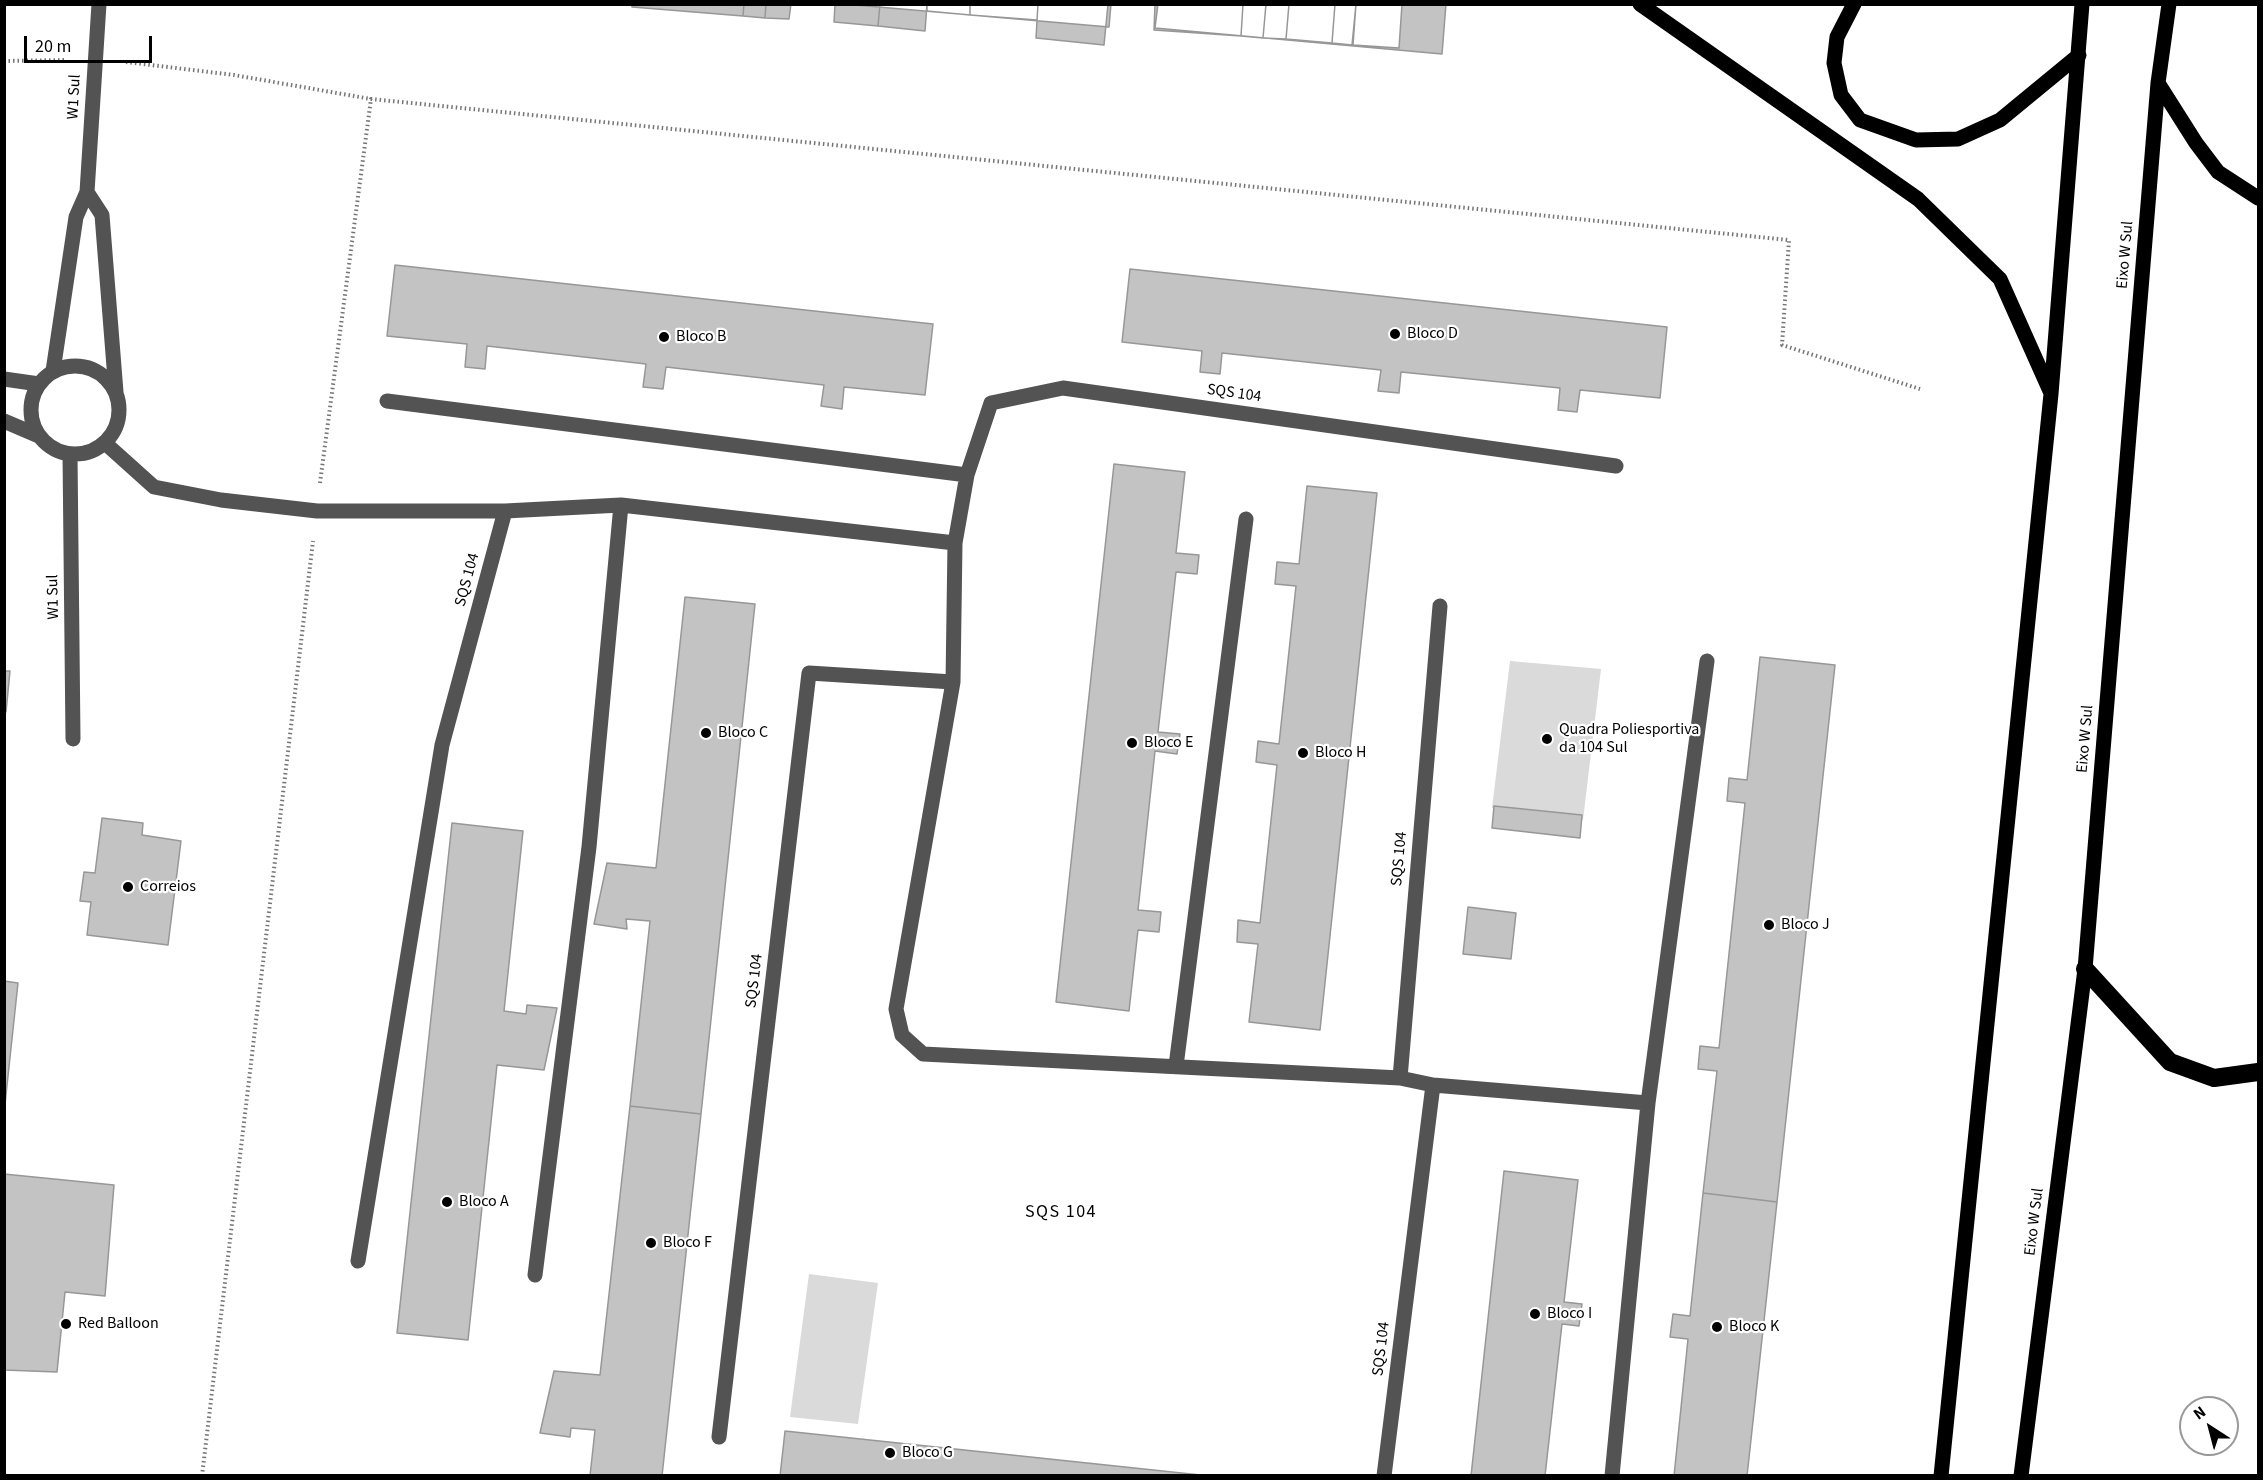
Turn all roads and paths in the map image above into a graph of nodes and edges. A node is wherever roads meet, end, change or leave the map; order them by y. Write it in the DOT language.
graph roads {
  1 [pos="99,4"];
  2 [pos="1640,4"];
  3 [pos="1854,4"];
  4 [pos="2082,4"];
  5 [pos="2169,4"];
  6 [pos="2079,55"];
  7 [pos="95,59"];
  8 [pos="4,61"];
  9 [pos="2158,83"];
  10 [pos="371,99"];
  11 [pos="87,192"];
  12 [pos="2259,198"];
  13 [pos="53,371"];
  14 [pos="4,379"];
  15 [pos="39,384"];
  16 [pos="116,392"];
  17 [pos="2051,394"];
  18 [pos="387,401"];
  19 [pos="4,421"];
  20 [pos="39,436"];
  21 [pos="105,443"];
  22 [pos="70,454"];
  23 [pos="1616,466"];
  24 [pos="967,475"];
  25 [pos="621,505"];
  26 [pos="505,511"];
  27 [pos="1245,519"];
  28 [pos="955,543"];
  29 [pos="1440,606"];
  30 [pos="1707,661"];
  31 [pos="954,681"];
  32 [pos="74,738"];
  33 [pos="2085,969"];
  34 [pos="1176,1066"];
  35 [pos="2259,1072"];
  36 [pos="1400,1078"];
  37 [pos="1433,1085"];
  38 [pos="1648,1103"];
  39 [pos="358,1261"];
  40 [pos="535,1275"];
  41 [pos="719,1437"];
  42 [pos="1384,1476"];
  43 [pos="1612,1476"];
  44 [pos="1941,1476"];
  45 [pos="2021,1476"];
  1 -- 7 [label="street, W1 Sul"];
  2 -- 17 [label="main road"];
  3 -- 6 [label="main road"];
  4 -- 6 [label="main road"];
  5 -- 9 [label="main road, Eixo W Sul"];
  6 -- 17 [label="main road"];
  7 -- 8 [label="path"];
  7 -- 10 [label="path"];
  7 -- 11 [label="street, W1 Sul"];
  9 -- 12 [label="main road"];
  9 -- 33 [label="main road, Eixo W Sul"];
  11 -- 13 [label="street, W1 Sul"];
  11 -- 16 [label="street"];
  13 -- 15 [label="street"];
  13 -- 16 [label="street"];
  14 -- 15 [label="street"];
  15 -- 20 [label="street"];
  16 -- 21 [label="street"];
  17 -- 44 [label="main road"];
  18 -- 24 [label="street"];
  19 -- 20 [label="street"];
  20 -- 22 [label="street"];
  21 -- 22 [label="street"];
  21 -- 26 [label="street"];
  22 -- 32 [label="street, W1 Sul"];
  23 -- 24 [label="street, SQS 104"];
  24 -- 28 [label="street, SQS 104"];
  25 -- 26 [label="street"];
  25 -- 28 [label="street"];
  25 -- 40 [label="street"];
  26 -- 39 [label="street, SQS 104"];
  27 -- 34 [label="street"];
  28 -- 31 [label="street, SQS 104"];
  29 -- 36 [label="street, SQS 104"];
  30 -- 38 [label="street"];
  31 -- 34 [label="street, SQS 104"];
  31 -- 41 [label="street, SQS 104"];
  33 -- 35 [label="highway"];
  33 -- 45 [label="main road, Eixo W Sul"];
  34 -- 36 [label="street, SQS 104"];
  36 -- 37 [label="street, SQS 104"];
  37 -- 38 [label="street, SQS 104"];
  37 -- 42 [label="street, SQS 104"];
  38 -- 43 [label="street"];
}
